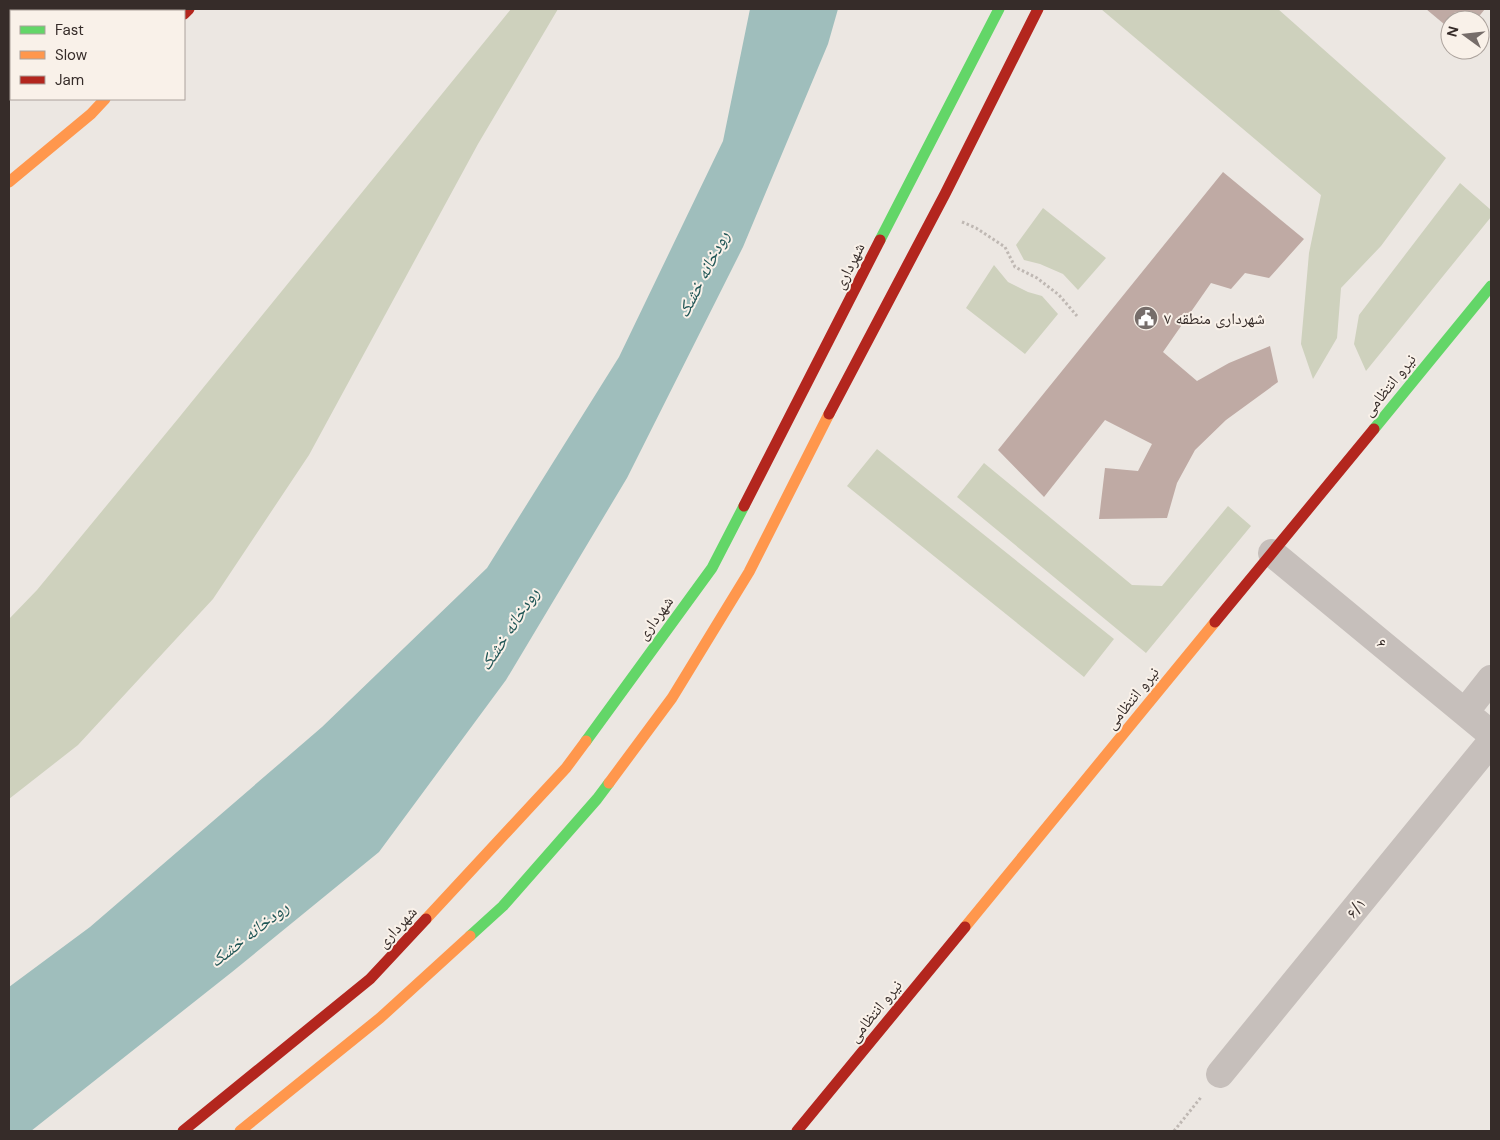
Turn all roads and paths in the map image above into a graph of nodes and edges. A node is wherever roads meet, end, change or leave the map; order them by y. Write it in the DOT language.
graph roads {
  1 [pos="999,9"];
  2 [pos="1038,9"];
  3 [pos="104,100"];
  4 [pos="9,182"];
  5 [pos="936,211"];
  6 [pos="1491,286"];
  7 [pos="1077,316"];
  8 [pos="1272,553"];
  9 [pos="1491,679"];
  10 [pos="1465,712"];
  11 [pos="1491,734"];
  12 [pos="1491,742"];
  13 [pos="1220,1074"];
  14 [pos="182,1131"];
  15 [pos="240,1131"];
  16 [pos="798,1131"];
  17 [pos="1174,1131"];
  1 -- 14 [label="street, شهرداری"];
  2 -- 5 [label="street"];
  3 -- 4 [label="street"];
  5 -- 7 [label="path"];
  5 -- 15 [label="street"];
  6 -- 8 [label="street, نیرو انتظامی"];
  8 -- 10 [label="street, ۶"];
  8 -- 16 [label="street, نیرو انتظامی"];
  9 -- 10 [label="street"];
  10 -- 11 [label="street, ۶"];
  12 -- 13 [label="street, ۶/۱"];
  13 -- 17 [label="path"];
}
